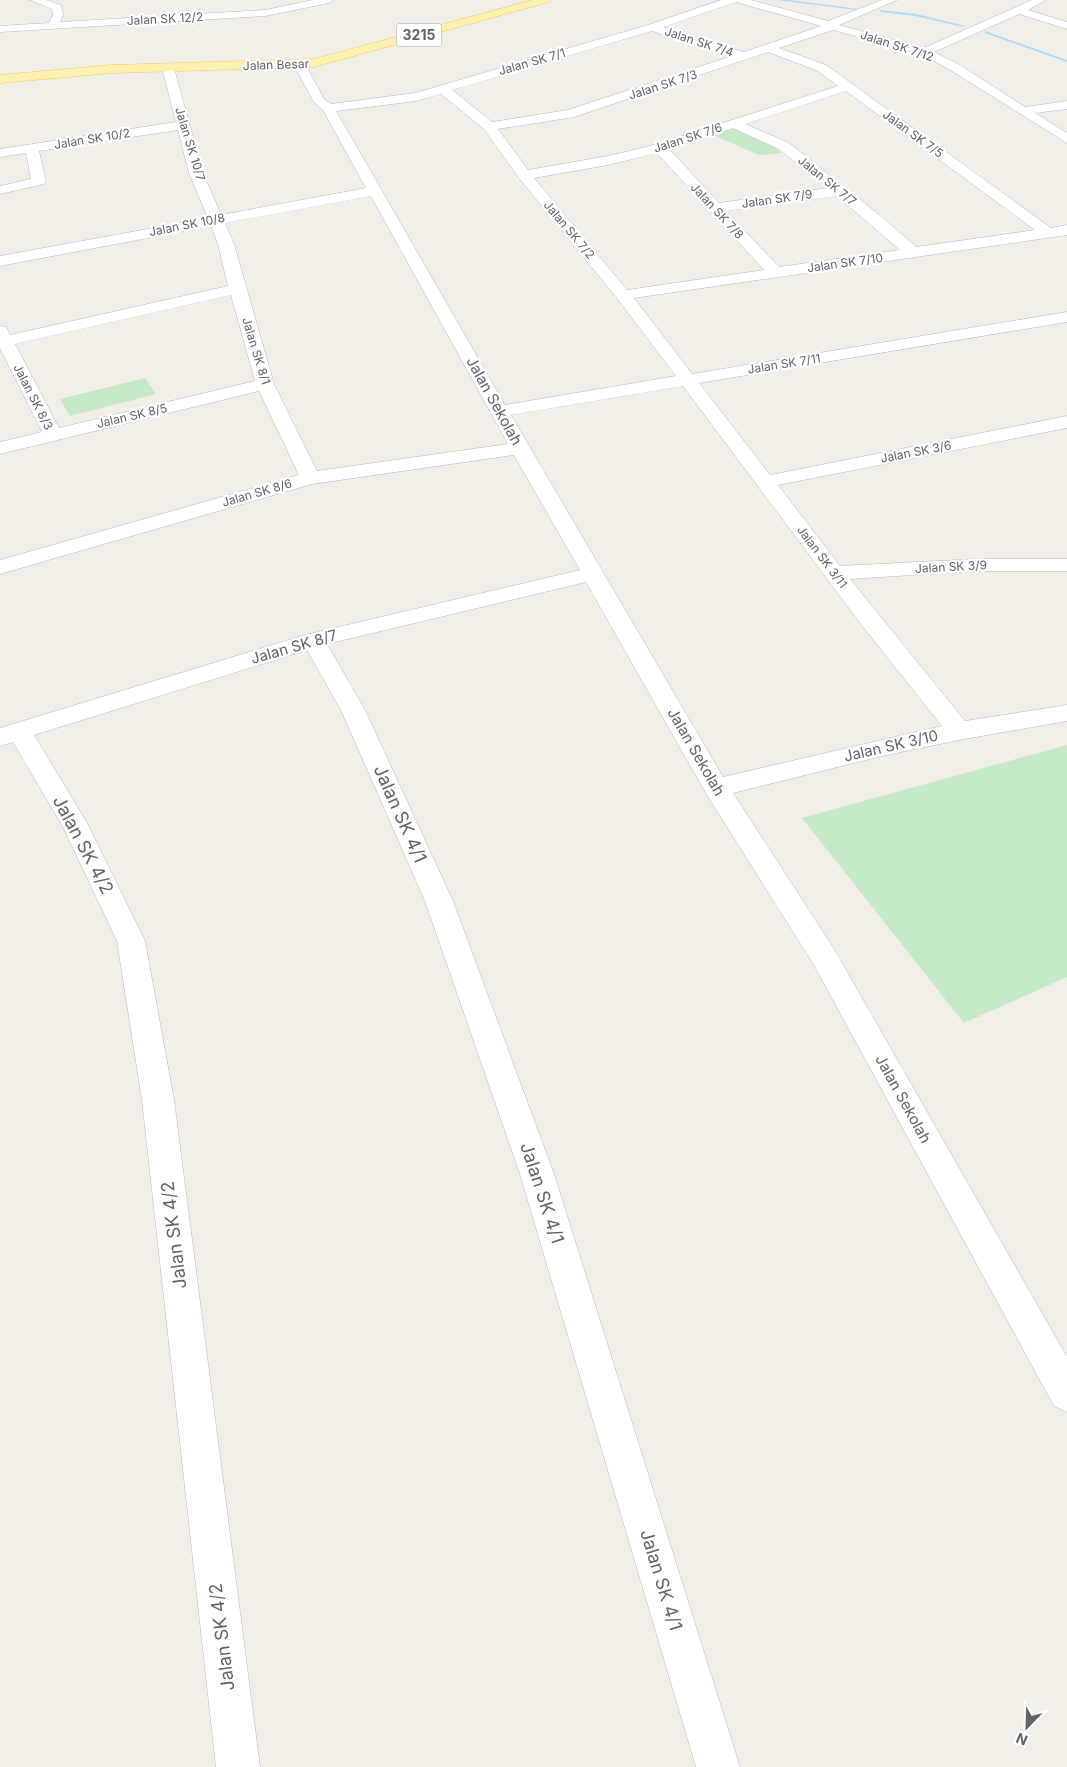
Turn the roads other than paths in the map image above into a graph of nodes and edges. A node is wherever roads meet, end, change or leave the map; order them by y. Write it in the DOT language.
graph roads {
  1 [pos="35,0"];
  2 [pos="329,0"];
  3 [pos="545,0"];
  4 [pos="732,0"];
  5 [pos="739,0"];
  6 [pos="892,0"];
  7 [pos="1041,0"];
  8 [pos="173,6"];
  9 [pos="1020,11"];
  10 [pos="175,19"];
  11 [pos="53,26"];
  12 [pos="831,26"];
  13 [pos="1067,26"];
  14 [pos="652,27"];
  15 [pos="0,29"];
  16 [pos="770,49"];
  17 [pos="925,52"];
  18 [pos="746,57"];
  19 [pos="314,63"];
  20 [pos="300,65"];
  21 [pos="168,68"];
  22 [pos="0,79"];
  23 [pos="848,86"];
  24 [pos="443,89"];
  25 [pos="1067,105"];
  26 [pos="328,108"];
  27 [pos="1023,111"];
  28 [pos="733,123"];
  29 [pos="183,125"];
  30 [pos="488,126"];
  31 [pos="1067,139"];
  32 [pos="32,148"];
  33 [pos="660,148"];
  34 [pos="0,154"];
  35 [pos="524,175"];
  36 [pos="0,190"];
  37 [pos="375,191"];
  38 [pos="840,191"];
  39 [pos="714,208"];
  40 [pos="216,219"];
  41 [pos="1067,230"];
  42 [pos="1048,233"];
  43 [pos="913,253"];
  44 [pos="0,262"];
  45 [pos="776,273"];
  46 [pos="237,289"];
  47 [pos="623,295"];
  48 [pos="1067,317"];
  49 [pos="2,336"];
  50 [pos="688,380"];
  51 [pos="265,384"];
  52 [pos="500,411"];
  53 [pos="1067,422"];
  54 [pos="53,435"];
  55 [pos="0,448"];
  56 [pos="520,448"];
  57 [pos="310,478"];
  58 [pos="765,482"];
  59 [pos="1067,565"];
  60 [pos="0,567"];
  61 [pos="834,573"];
  62 [pos="593,574"];
  63 [pos="313,640"];
  64 [pos="1067,713"];
  65 [pos="959,731"];
  66 [pos="9,734"];
  67 [pos="716,788"];
  68 [pos="1067,1393"];
  69 [pos="238,1767"];
  70 [pos="718,1767"];
  1 -- 11 [label="street"];
  2 -- 10 [label="street, Jalan SK 12/2"];
  3 -- 19 [label="main road, Jalan Besar / 3215"];
  4 -- 14 [label="street, Jalan SK 7/1"];
  5 -- 12 [label="street, Jalan SK 7/12"];
  6 -- 12 [label="street, Jalan SK 7/3"];
  7 -- 9 [label="street"];
  8 -- 10 [label="street"];
  9 -- 13 [label="street"];
  9 -- 17 [label="street"];
  10 -- 11 [label="street, Jalan SK 12/2"];
  11 -- 15 [label="street, Jalan SK 12/2"];
  12 -- 16 [label="street, Jalan SK 7/3"];
  12 -- 17 [label="street, Jalan SK 7/12"];
  14 -- 18 [label="street, Jalan SK 7/4"];
  14 -- 24 [label="street, Jalan SK 7/1"];
  16 -- 18 [label="street, Jalan SK 7/3"];
  16 -- 23 [label="street, Jalan SK 7/5"];
  17 -- 27 [label="street, Jalan SK 7/12"];
  18 -- 30 [label="street, Jalan SK 7/3"];
  19 -- 20 [label="main road, Jalan Besar / 3215"];
  19 -- 26 [label="street, Jalan Sekolah"];
  20 -- 21 [label="main road, Jalan Besar / 3215"];
  20 -- 26 [label="street, Jalan Sekolah"];
  21 -- 22 [label="main road, Jalan Besar / 3215"];
  21 -- 29 [label="street, Jalan SK 10/7"];
  23 -- 28 [label="street, Jalan SK 7/6"];
  23 -- 42 [label="street, Jalan SK 7/5"];
  24 -- 26 [label="street, Jalan SK 7/1"];
  24 -- 30 [label="street, Jalan SK 7/2"];
  25 -- 27 [label="street"];
  26 -- 37 [label="street, Jalan Sekolah"];
  27 -- 31 [label="street, Jalan SK 7/12"];
  28 -- 33 [label="street, Jalan SK 7/6"];
  28 -- 38 [label="street, Jalan SK 7/7"];
  29 -- 32 [label="street, Jalan SK 10/2"];
  29 -- 40 [label="street, Jalan SK 10/7"];
  30 -- 35 [label="street, Jalan SK 7/2"];
  32 -- 34 [label="street, Jalan SK 10/2"];
  32 -- 36 [label="street"];
  33 -- 35 [label="street, Jalan SK 7/6"];
  33 -- 39 [label="street, Jalan SK 7/8"];
  35 -- 47 [label="street, Jalan SK 7/2"];
  37 -- 40 [label="street, Jalan SK 10/8"];
  37 -- 52 [label="street, Jalan Sekolah"];
  38 -- 39 [label="street, Jalan SK 7/9"];
  38 -- 43 [label="street, Jalan SK 7/7"];
  39 -- 45 [label="street, Jalan SK 7/8"];
  40 -- 44 [label="street, Jalan SK 10/8"];
  40 -- 46 [label="street, Jalan SK 8/1"];
  41 -- 42 [label="street, Jalan SK 7/10"];
  42 -- 43 [label="street, Jalan SK 7/10"];
  43 -- 45 [label="street, Jalan SK 7/10"];
  45 -- 47 [label="street, Jalan SK 7/10"];
  46 -- 49 [label="street"];
  46 -- 51 [label="street, Jalan SK 8/1"];
  47 -- 50 [label="street, Jalan SK 7/2"];
  48 -- 50 [label="street, Jalan SK 7/11"];
  49 -- 54 [label="street, Jalan SK 8/3"];
  50 -- 52 [label="street, Jalan SK 7/11"];
  50 -- 58 [label="street, Jalan SK 3/11"];
  51 -- 54 [label="street, Jalan SK 8/5"];
  51 -- 57 [label="street, Jalan SK 8/1"];
  52 -- 56 [label="street, Jalan Sekolah"];
  53 -- 58 [label="street, Jalan SK 3/6"];
  54 -- 55 [label="street, Jalan SK 8/5"];
  56 -- 57 [label="street, Jalan SK 8/6"];
  56 -- 62 [label="street, Jalan Sekolah"];
  57 -- 60 [label="street, Jalan SK 8/6"];
  58 -- 61 [label="street, Jalan SK 3/11"];
  59 -- 61 [label="street, Jalan SK 3/9"];
  61 -- 65 [label="street, Jalan SK 3/11"];
  62 -- 63 [label="street, Jalan SK 8/7"];
  62 -- 67 [label="street, Jalan Sekolah"];
  63 -- 66 [label="street, Jalan SK 8/7"];
  63 -- 70 [label="street, Jalan SK 4/1"];
  64 -- 65 [label="street, Jalan SK 3/10"];
  65 -- 67 [label="street, Jalan SK 3/10"];
  66 -- 69 [label="street, Jalan SK 4/2"];
  67 -- 68 [label="street, Jalan Sekolah"];
}
